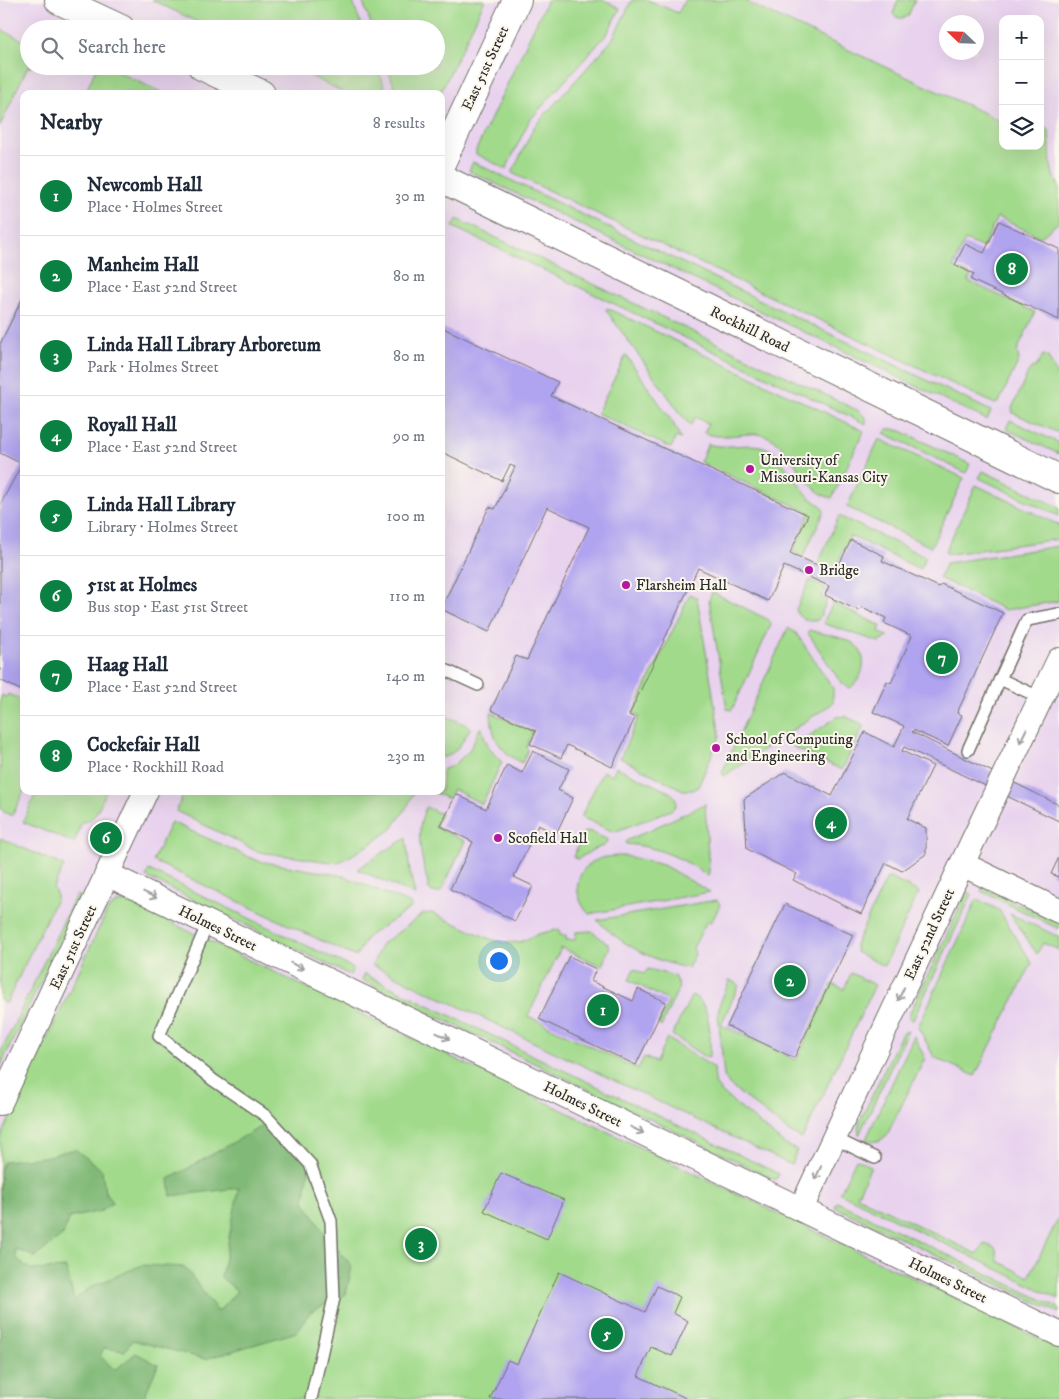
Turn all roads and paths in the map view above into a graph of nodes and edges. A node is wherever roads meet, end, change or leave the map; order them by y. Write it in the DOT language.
graph roads {
  1 [pos="59,0"];
  2 [pos="517,0"];
  3 [pos="102,20"];
  4 [pos="221,75"];
  5 [pos="253,90"];
  6 [pos="445,154"];
  7 [pos="445,180"];
  8 [pos="1059,479"];
  9 [pos="1059,614"];
  10 [pos="1059,660"];
  11 [pos="445,670"];
  12 [pos="1000,679"];
  13 [pos="478,685"];
  14 [pos="1041,698"];
  15 [pos="968,750"];
  16 [pos="144,795"];
  17 [pos="962,864"];
  18 [pos="106,874"];
  19 [pos="1059,911"];
  20 [pos="208,923"];
  21 [pos="0,1103"];
  22 [pos="834,1138"];
  23 [pos="875,1158"];
  24 [pos="801,1209"];
  25 [pos="1059,1334"];
  26 [pos="312,1399"];
  1 -- 3 [label="main road"];
  2 -- 6 [label="main road, East 51st Street"];
  4 -- 5 [label="main road"];
  7 -- 8 [label="main road, Rockhill Road"];
  9 -- 12 [label="lane"];
  10 -- 14 [label="street, East 52nd Street"];
  11 -- 13 [label="lane"];
  12 -- 14 [label="lane"];
  12 -- 15 [label="lane"];
  14 -- 17 [label="street, East 52nd Street, one-way"];
  16 -- 18 [label="street, East 51st Street"];
  17 -- 19 [label="street"];
  17 -- 22 [label="street, East 52nd Street, one-way"];
  18 -- 20 [label="street, Holmes Street, one-way"];
  18 -- 21 [label="street, East 51st Street"];
  20 -- 24 [label="street, Holmes Street, one-way"];
  20 -- 26 [label="lane"];
  22 -- 23 [label="lane"];
  22 -- 24 [label="street, East 52nd Street, one-way"];
  24 -- 25 [label="street, Holmes Street"];
}
